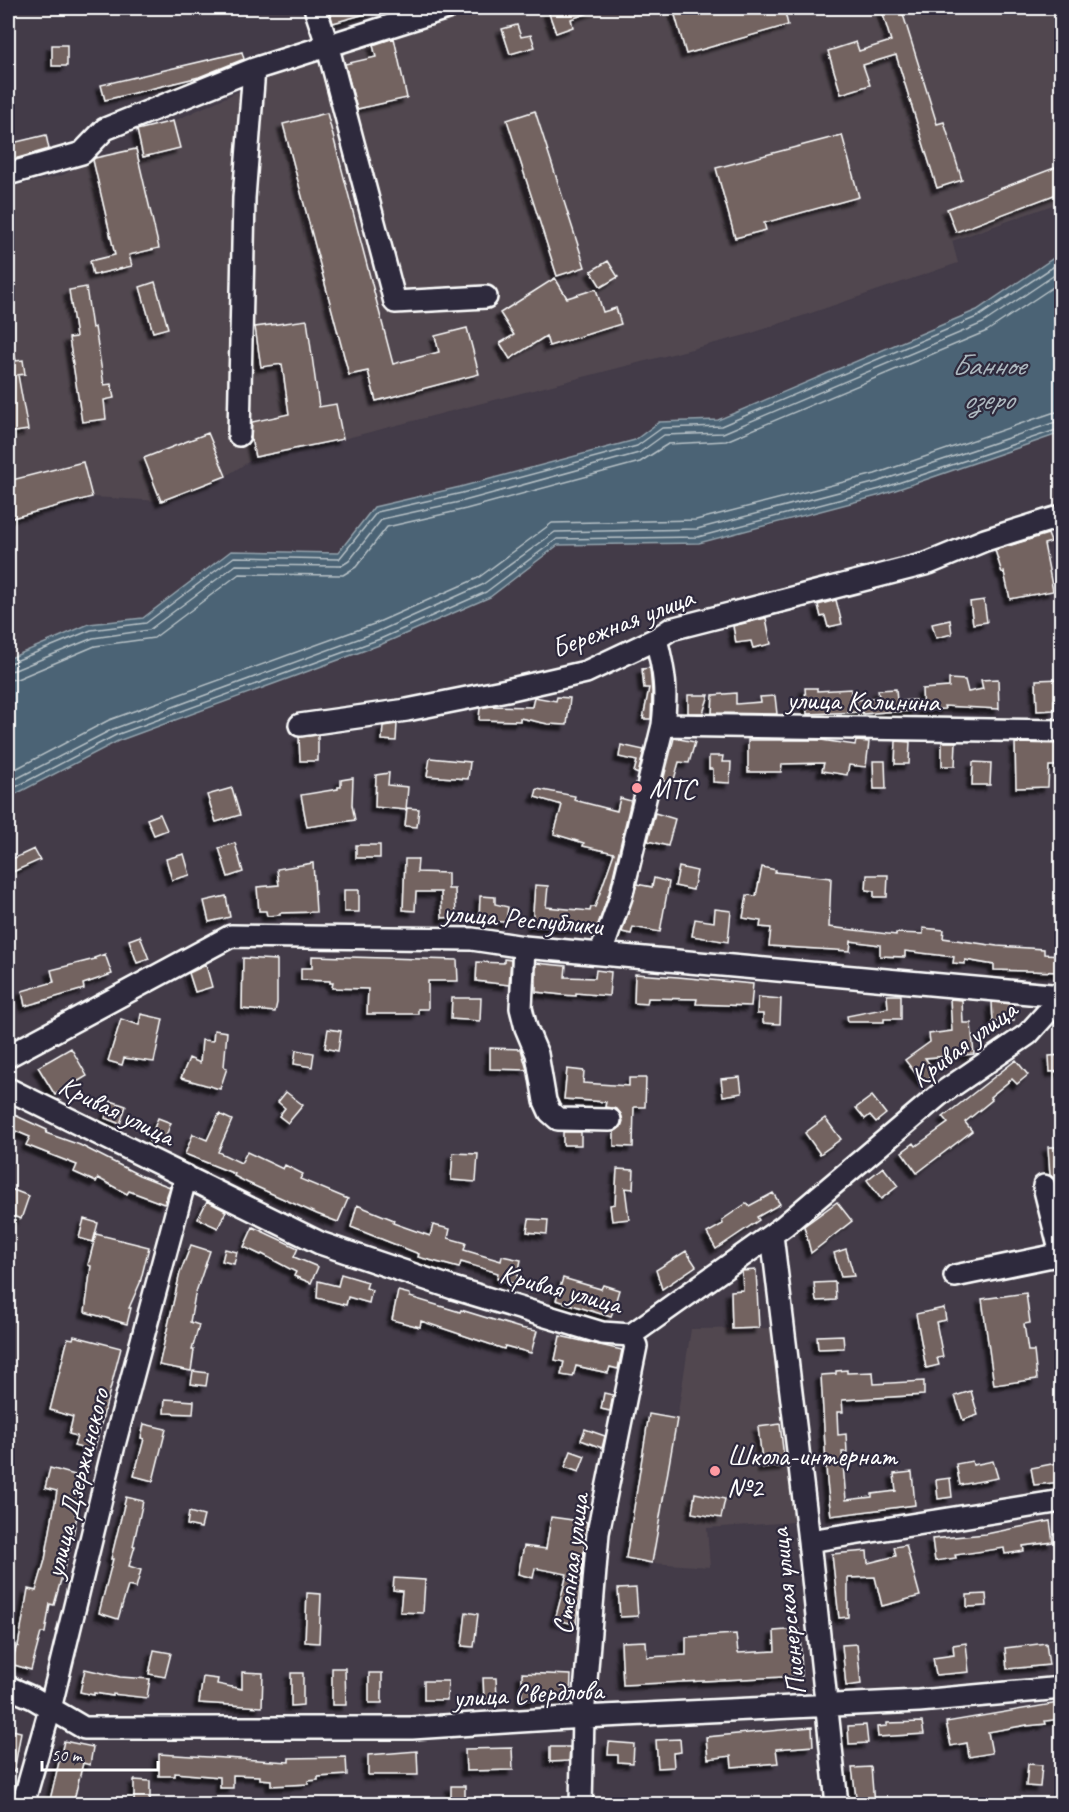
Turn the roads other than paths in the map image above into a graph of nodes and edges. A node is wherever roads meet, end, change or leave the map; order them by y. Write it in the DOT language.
graph roads {
  1 [pos="318,8"];
  2 [pos="447,8"];
  3 [pos="327,44"];
  4 [pos="254,69"];
  5 [pos="8,174"];
  6 [pos="486,297"];
  7 [pos="239,435"];
  8 [pos="1062,516"];
  9 [pos="656,639"];
  10 [pos="300,725"];
  11 [pos="663,725"];
  12 [pos="1062,731"];
  13 [pos="524,947"];
  14 [pos="601,953"];
  15 [pos="1062,996"];
  16 [pos="8,1056"];
  17 [pos="8,1089"];
  18 [pos="610,1120"];
  19 [pos="186,1176"];
  20 [pos="1044,1186"];
  21 [pos="772,1235"];
  22 [pos="1061,1254"];
  23 [pos="955,1276"];
  24 [pos="631,1335"];
  25 [pos="1062,1502"];
  26 [pos="809,1541"];
  27 [pos="8,1687"];
  28 [pos="1062,1688"];
  29 [pos="826,1706"];
  30 [pos="50,1709"];
  31 [pos="583,1717"];
  32 [pos="23,1804"];
  33 [pos="581,1804"];
  34 [pos="837,1804"];
  1 -- 3 [label="street"];
  2 -- 3 [label="street"];
  3 -- 4 [label="street"];
  3 -- 6 [label="street"];
  4 -- 5 [label="street"];
  4 -- 7 [label="street"];
  8 -- 9 [label="street, Бережная улица"];
  9 -- 10 [label="street, Бережная улица"];
  9 -- 11 [label="street"];
  11 -- 12 [label="street, улица Калинина"];
  11 -- 14 [label="street"];
  13 -- 14 [label="street, улица Республики"];
  13 -- 16 [label="street, улица Республики"];
  13 -- 18 [label="street"];
  14 -- 15 [label="street, улица Республики"];
  15 -- 21 [label="street, Кривая улица"];
  17 -- 19 [label="street, Кривая улица"];
  19 -- 24 [label="street, Кривая улица"];
  19 -- 30 [label="street, улица Дзержинского"];
  20 -- 22 [label="street"];
  21 -- 24 [label="street, Кривая улица"];
  21 -- 26 [label="street, Пионерская улица"];
  22 -- 23 [label="street"];
  24 -- 31 [label="street, Степная улица"];
  25 -- 26 [label="street"];
  26 -- 29 [label="street, Пионерская улица"];
  27 -- 30 [label="street, улица Свердлова"];
  28 -- 29 [label="street, улица Свердлова"];
  29 -- 31 [label="street, улица Свердлова"];
  29 -- 34 [label="street, Пионерская улица"];
  30 -- 31 [label="street, улица Свердлова"];
  30 -- 32 [label="street, улица Дзержинского"];
  31 -- 33 [label="street, Степная улица"];
}
